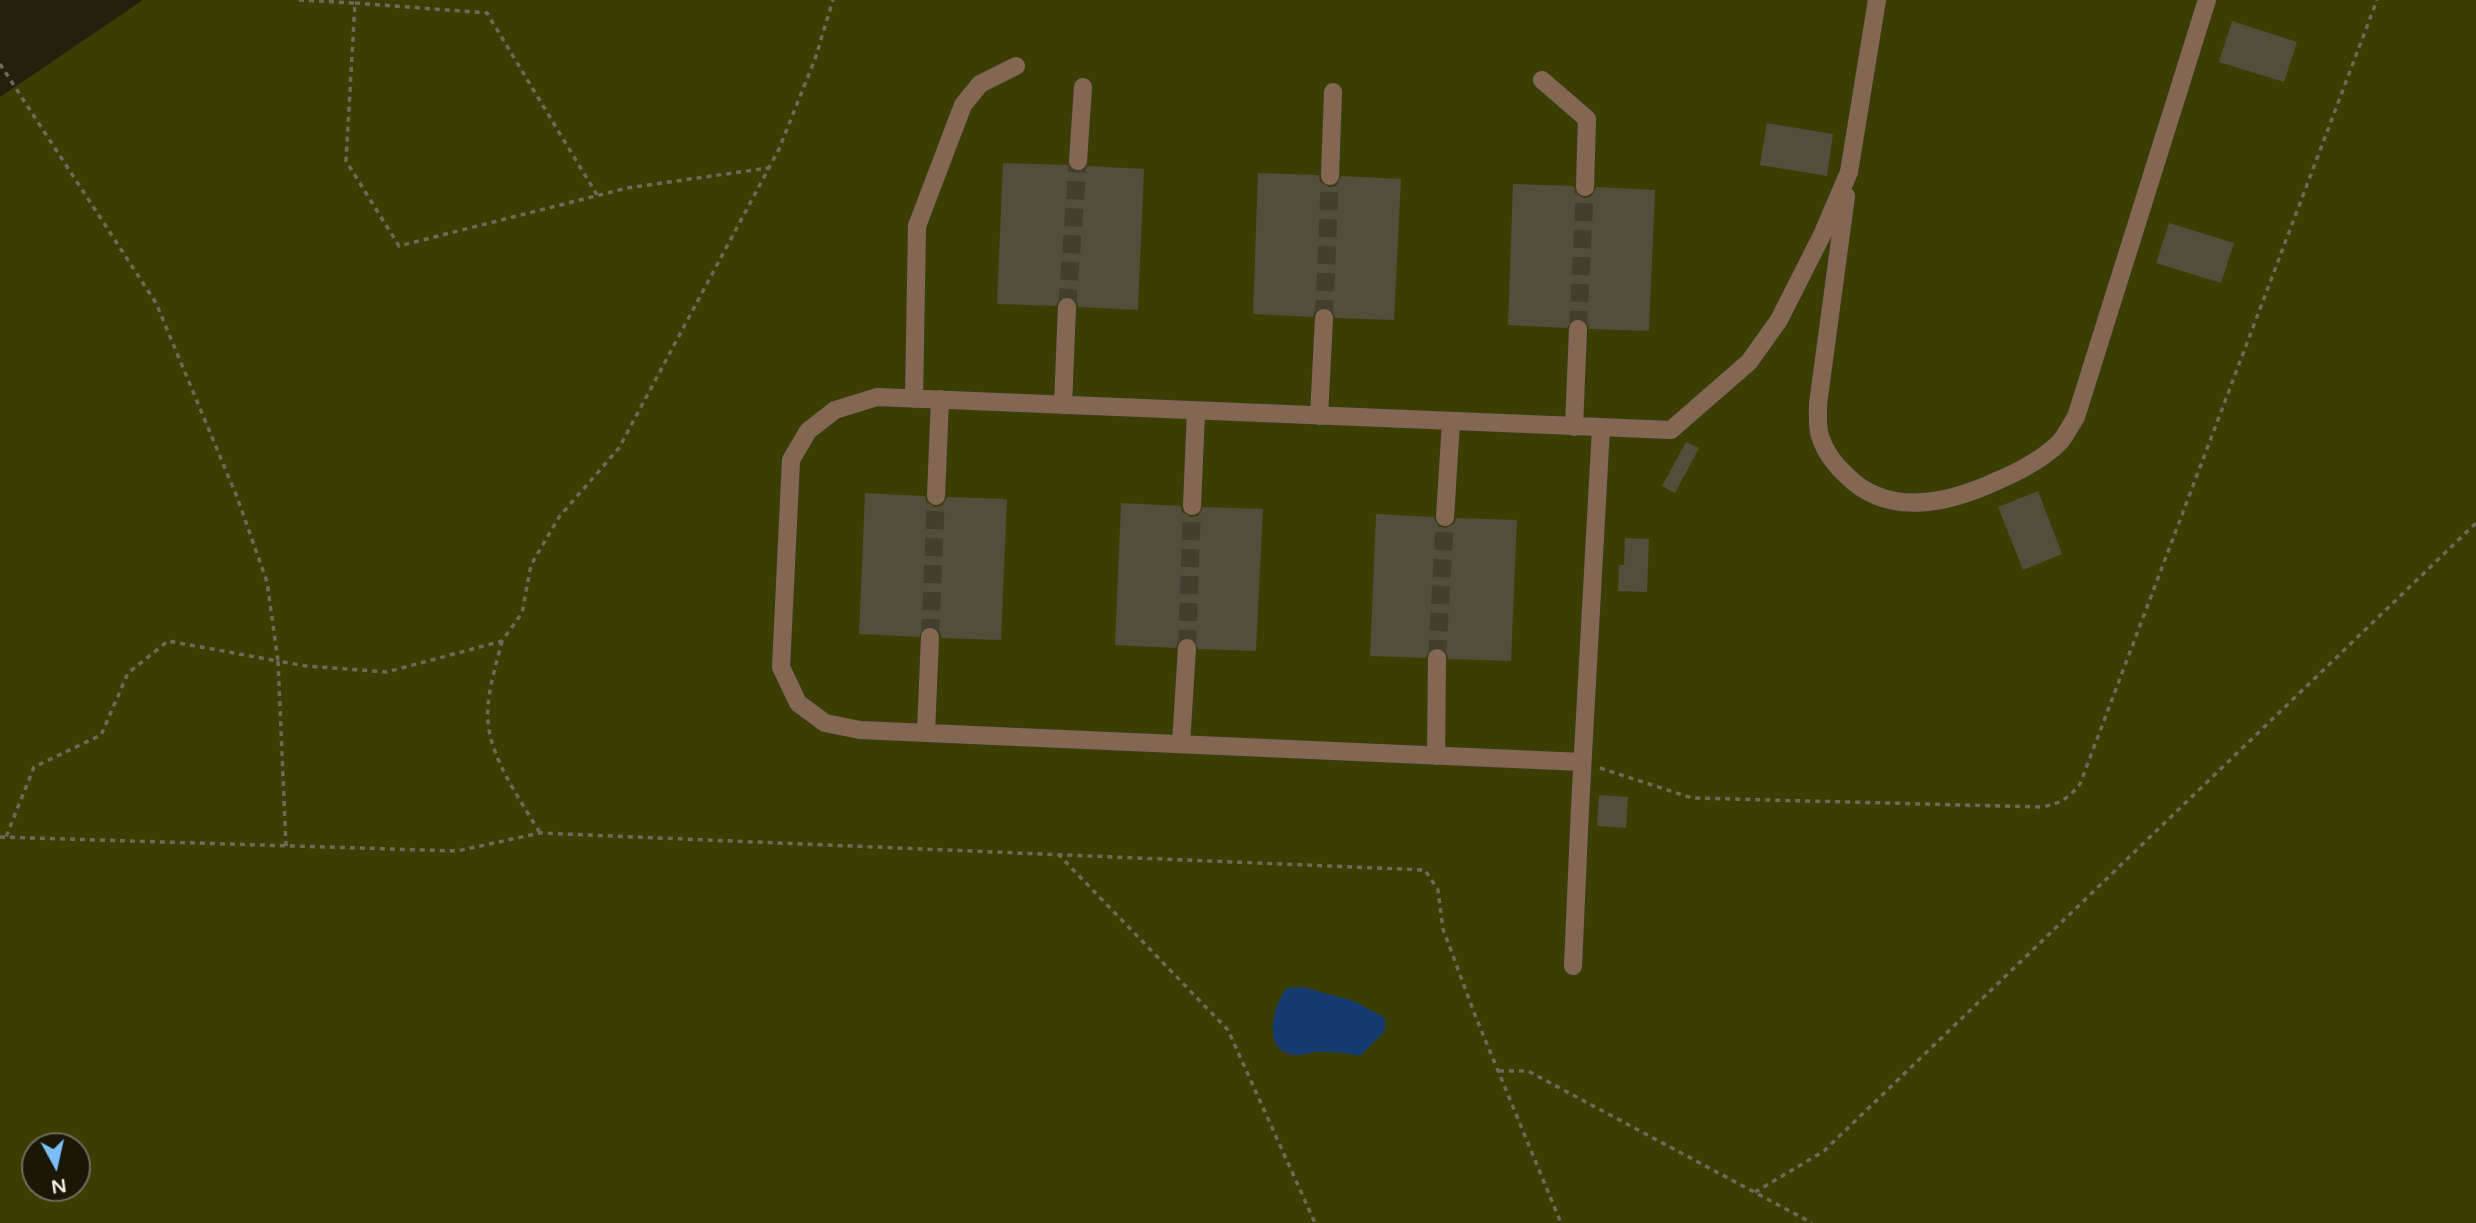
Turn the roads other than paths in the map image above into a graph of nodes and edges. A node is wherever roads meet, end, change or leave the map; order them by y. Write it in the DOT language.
graph roads {
  1 [pos="1877,0"];
  2 [pos="2207,0"];
  3 [pos="1016,66"];
  4 [pos="1542,80"];
  5 [pos="1083,87"];
  6 [pos="1333,92"];
  7 [pos="1078,162"];
  8 [pos="1849,172"];
  9 [pos="1330,176"];
  10 [pos="1585,187"];
  11 [pos="1067,307"];
  12 [pos="1324,318"];
  13 [pos="1578,329"];
  14 [pos="914,398"];
  15 [pos="940,400"];
  16 [pos="1063,405"];
  17 [pos="1196,411"];
  18 [pos="1319,416"];
  19 [pos="1451,422"];
  20 [pos="1574,427"];
  21 [pos="1601,428"];
  22 [pos="936,496"];
  23 [pos="1192,506"];
  24 [pos="1445,517"];
  25 [pos="930,637"];
  26 [pos="1187,648"];
  27 [pos="1437,659"];
  28 [pos="926,732"];
  29 [pos="1181,744"];
  30 [pos="1436,756"];
  31 [pos="1582,762"];
  32 [pos="1573,966"];
  1 -- 8 [label="lane"];
  2 -- 8 [label="lane"];
  3 -- 14 [label="lane"];
  4 -- 10 [label="lane"];
  5 -- 7 [label="lane"];
  6 -- 9 [label="lane"];
  8 -- 21 [label="lane"];
  11 -- 16 [label="lane"];
  12 -- 18 [label="lane"];
  13 -- 20 [label="lane"];
  14 -- 15 [label="lane"];
  14 -- 28 [label="lane"];
  15 -- 16 [label="lane"];
  15 -- 22 [label="lane"];
  16 -- 17 [label="lane"];
  17 -- 18 [label="lane"];
  17 -- 23 [label="lane"];
  18 -- 19 [label="lane"];
  19 -- 20 [label="lane"];
  19 -- 24 [label="lane"];
  20 -- 21 [label="lane"];
  21 -- 31 [label="lane"];
  25 -- 28 [label="lane"];
  26 -- 29 [label="lane"];
  27 -- 30 [label="lane"];
  28 -- 29 [label="lane"];
  29 -- 30 [label="lane"];
  30 -- 31 [label="lane"];
  31 -- 32 [label="lane"];
}
